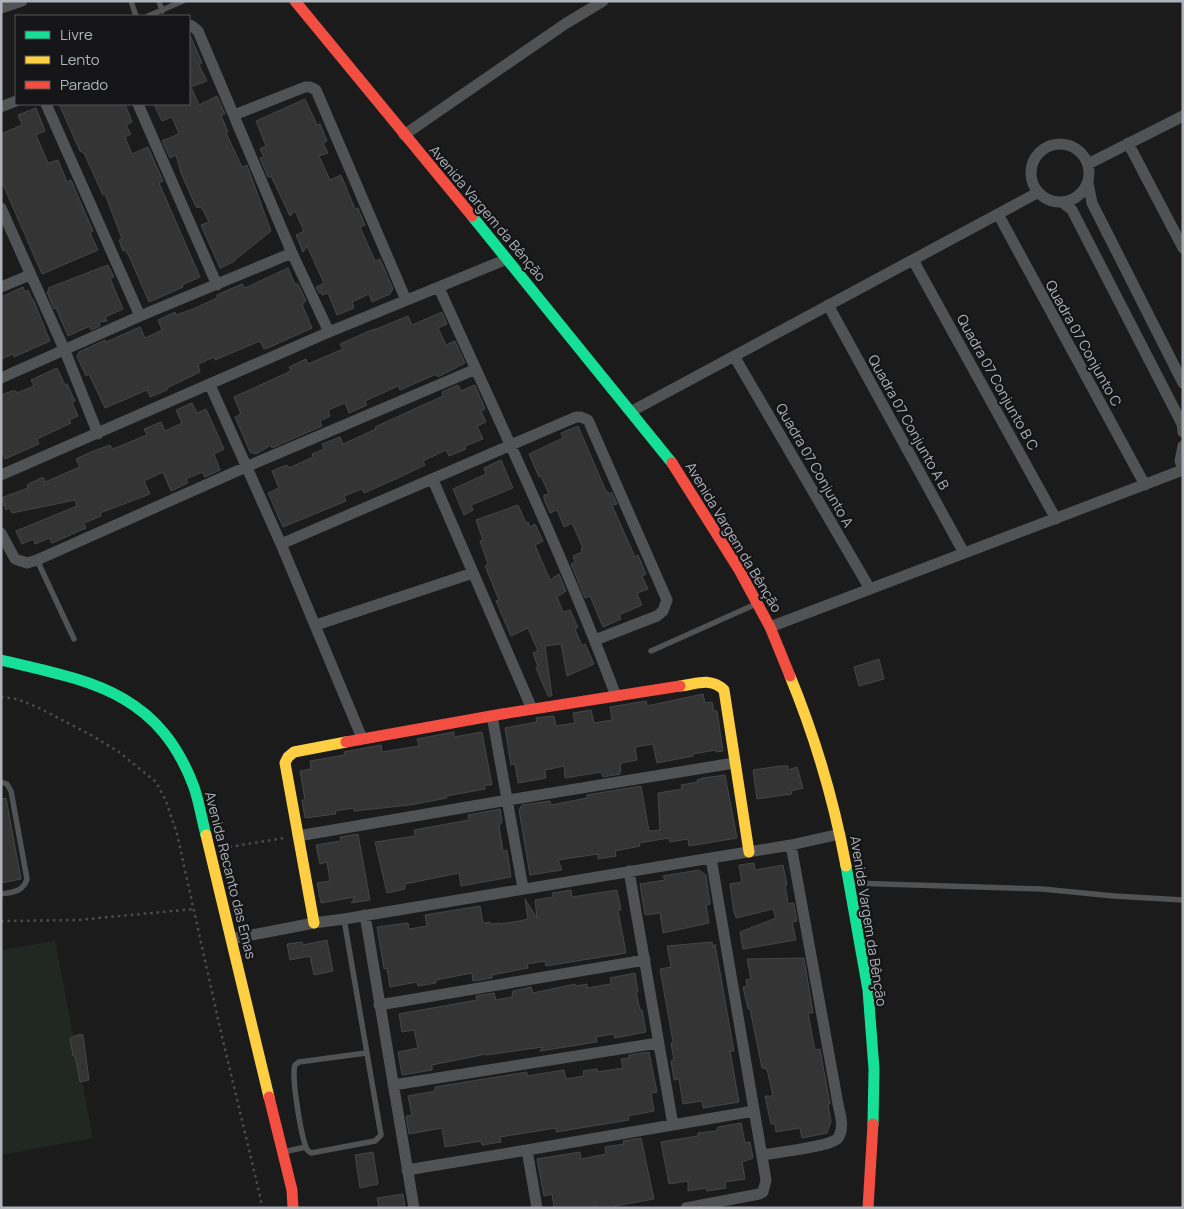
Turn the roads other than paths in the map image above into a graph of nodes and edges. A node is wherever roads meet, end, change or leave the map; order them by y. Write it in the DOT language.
graph roads {
  1 [pos="22,1"];
  2 [pos="131,1"];
  3 [pos="159,1"];
  4 [pos="183,1"];
  5 [pos="295,1"];
  6 [pos="603,1"];
  7 [pos="1,8"];
  8 [pos="162,11"];
  9 [pos="136,15"];
  10 [pos="151,15"];
  11 [pos="190,25"];
  12 [pos="15,101"];
  13 [pos="46,105"];
  14 [pos="138,105"];
  15 [pos="1,107"];
  16 [pos="234,115"];
  17 [pos="1183,116"];
  18 [pos="404,135"];
  19 [pos="1128,143"];
  20 [pos="1088,164"];
  21 [pos="1088,183"];
  22 [pos="1038,193"];
  23 [pos="1062,202"];
  24 [pos="1,208"];
  25 [pos="998,214"];
  26 [pos="1183,248"];
  27 [pos="292,253"];
  28 [pos="507,258"];
  29 [pos="913,260"];
  30 [pos="30,275"];
  31 [pos="217,285"];
  32 [pos="1,287"];
  33 [pos="439,288"];
  34 [pos="406,300"];
  35 [pos="828,305"];
  36 [pos="140,316"];
  37 [pos="329,332"];
  38 [pos="64,351"];
  39 [pos="734,356"];
  40 [pos="476,369"];
  41 [pos="1,378"];
  42 [pos="1183,382"];
  43 [pos="210,385"];
  44 [pos="632,411"];
  45 [pos="1183,432"];
  46 [pos="98,434"];
  47 [pos="510,445"];
  48 [pos="1183,446"];
  49 [pos="246,467"];
  50 [pos="1183,469"];
  51 [pos="1,475"];
  52 [pos="433,480"];
  53 [pos="1145,485"];
  54 [pos="1056,519"];
  55 [pos="1,533"];
  56 [pos="281,544"];
  57 [pos="964,554"];
  58 [pos="37,560"];
  59 [pos="473,573"];
  60 [pos="870,589"];
  61 [pos="758,603"];
  62 [pos="316,625"];
  63 [pos="770,627"];
  64 [pos="74,639"];
  65 [pos="595,640"];
  66 [pos="651,651"];
  67 [pos="1,660"];
  68 [pos="616,696"];
  69 [pos="532,710"];
  70 [pos="492,716"];
  71 [pos="362,738"];
  72 [pos="734,763"];
  73 [pos="1,782"];
  74 [pos="508,800"];
  75 [pos="840,834"];
  76 [pos="298,836"];
  77 [pos="791,845"];
  78 [pos="749,852"];
  79 [pos="711,858"];
  80 [pos="629,871"];
  81 [pos="849,883"];
  82 [pos="523,888"];
  83 [pos="1,894"];
  84 [pos="1183,900"];
  85 [pos="365,915"];
  86 [pos="344,919"];
  87 [pos="314,923"];
  88 [pos="231,939"];
  89 [pos="645,960"];
  90 [pos="379,1005"];
  91 [pos="658,1043"];
  92 [pos="366,1053"];
  93 [pos="393,1085"];
  94 [pos="754,1110"];
  95 [pos="672,1125"];
  96 [pos="306,1147"];
  97 [pos="527,1150"];
  98 [pos="283,1152"];
  99 [pos="763,1155"];
  100 [pos="407,1170"];
  101 [pos="705,1206"];
  102 [pos="293,1208"];
  103 [pos="414,1208"];
  104 [pos="537,1208"];
  105 [pos="686,1208"];
  106 [pos="868,1208"];
  1 -- 7 [label="street"];
  2 -- 9 [label="lane"];
  3 -- 8 [label="lane"];
  4 -- 8 [label="lane"];
  5 -- 18 [label="street, Avenida Vargem da Bênção"];
  6 -- 18 [label="street"];
  8 -- 10 [label="lane"];
  11 -- 16 [label="street"];
  12 -- 15 [label="street"];
  13 -- 36 [label="street"];
  14 -- 31 [label="street"];
  16 -- 27 [label="street"];
  16 -- 34 [label="street"];
  17 -- 19 [label="street"];
  18 -- 28 [label="street, Avenida Vargem da Bênção"];
  19 -- 20 [label="street"];
  19 -- 26 [label="street"];
  20 -- 21 [label="street"];
  20 -- 22 [label="street"];
  21 -- 23 [label="street"];
  21 -- 42 [label="street"];
  22 -- 23 [label="street"];
  22 -- 25 [label="street"];
  23 -- 45 [label="street"];
  24 -- 30 [label="street"];
  25 -- 29 [label="street"];
  25 -- 53 [label="street, Quadra 07 Conjunto C"];
  27 -- 31 [label="street"];
  27 -- 37 [label="street"];
  28 -- 33 [label="street"];
  28 -- 44 [label="street, Avenida Vargem da Bênção"];
  29 -- 35 [label="street"];
  29 -- 54 [label="street, Quadra 07 Conjunto B C"];
  30 -- 32 [label="street"];
  30 -- 38 [label="street"];
  31 -- 36 [label="street"];
  33 -- 34 [label="street"];
  33 -- 40 [label="street"];
  34 -- 37 [label="street"];
  35 -- 39 [label="street"];
  35 -- 57 [label="street, Quadra 07 Conjunto A B"];
  36 -- 38 [label="street"];
  37 -- 43 [label="street"];
  38 -- 41 [label="street"];
  38 -- 46 [label="street"];
  39 -- 44 [label="street"];
  39 -- 60 [label="street, Quadra 07 Conjunto A"];
  40 -- 47 [label="street"];
  40 -- 49 [label="street"];
  43 -- 46 [label="street"];
  43 -- 49 [label="street"];
  44 -- 61 [label="street, Avenida Vargem da Bênção"];
  46 -- 51 [label="street"];
  47 -- 52 [label="street"];
  47 -- 65 [label="street"];
  47 -- 65 [label="street"];
  48 -- 50 [label="street"];
  49 -- 56 [label="street"];
  49 -- 58 [label="street"];
  50 -- 53 [label="street"];
  52 -- 56 [label="street"];
  52 -- 59 [label="street"];
  53 -- 54 [label="street"];
  54 -- 57 [label="street"];
  55 -- 58 [label="street"];
  56 -- 62 [label="street"];
  57 -- 60 [label="street"];
  58 -- 64 [label="lane"];
  59 -- 62 [label="street"];
  59 -- 69 [label="street"];
  60 -- 63 [label="street"];
  61 -- 63 [label="street, Avenida Vargem da Bênção"];
  61 -- 66 [label="lane"];
  62 -- 71 [label="street"];
  63 -- 75 [label="street, Avenida Vargem da Bênção"];
  65 -- 68 [label="street"];
  67 -- 88 [label="street, Avenida Recanto das Emas"];
  68 -- 69 [label="street"];
  68 -- 72 [label="street"];
  69 -- 70 [label="street"];
  70 -- 71 [label="street"];
  70 -- 74 [label="street"];
  71 -- 76 [label="street"];
  72 -- 74 [label="street"];
  72 -- 78 [label="street"];
  73 -- 83 [label="lane"];
  74 -- 76 [label="street"];
  74 -- 82 [label="street"];
  75 -- 77 [label="street"];
  75 -- 81 [label="street, Avenida Vargem da Bênção"];
  76 -- 87 [label="street"];
  77 -- 78 [label="street"];
  77 -- 99 [label="street"];
  78 -- 79 [label="street"];
  79 -- 80 [label="street"];
  79 -- 94 [label="street"];
  80 -- 82 [label="street"];
  80 -- 89 [label="street"];
  81 -- 84 [label="lane"];
  81 -- 106 [label="street, Avenida Vargem da Bênção"];
  82 -- 85 [label="street"];
  85 -- 86 [label="street"];
  85 -- 90 [label="street"];
  86 -- 87 [label="street"];
  86 -- 92 [label="lane"];
  87 -- 88 [label="street"];
  88 -- 98 [label="street, Avenida Recanto das Emas"];
  89 -- 90 [label="street"];
  89 -- 91 [label="street"];
  90 -- 93 [label="street"];
  91 -- 93 [label="street"];
  91 -- 95 [label="street"];
  92 -- 96 [label="lane"];
  92 -- 96 [label="lane"];
  93 -- 100 [label="street"];
  94 -- 95 [label="street"];
  94 -- 99 [label="street"];
  95 -- 97 [label="street"];
  96 -- 98 [label="lane"];
  97 -- 100 [label="street"];
  97 -- 104 [label="street"];
  98 -- 102 [label="street, Avenida Recanto das Emas"];
  99 -- 101 [label="street"];
  100 -- 103 [label="street"];
  101 -- 105 [label="street"];
}
